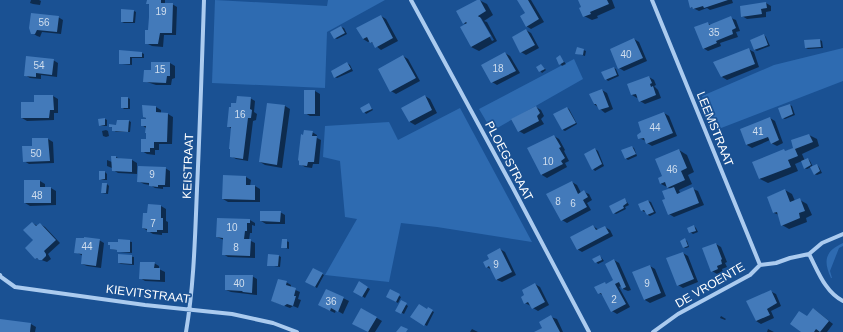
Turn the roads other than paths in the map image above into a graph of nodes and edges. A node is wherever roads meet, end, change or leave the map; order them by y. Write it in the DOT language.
graph roads {
  1 [pos="204,0"];
  2 [pos="410,0"];
  3 [pos="652,0"];
  4 [pos="843,234"];
  5 [pos="809,254"];
  6 [pos="760,265"];
  7 [pos="0,275"];
  8 [pos="843,301"];
  9 [pos="190,309"];
  10 [pos="186,332"];
  11 [pos="296,332"];
  12 [pos="589,332"];
  13 [pos="653,332"];
  1 -- 9 [label="street, KEISTRAAT"];
  2 -- 12 [label="street, PLOEGSTRAAT"];
  3 -- 6 [label="street, LEEMSTRAAT"];
  4 -- 5 [label="street, DE VROENTE"];
  5 -- 6 [label="street, DE VROENTE"];
  5 -- 8 [label="street"];
  6 -- 13 [label="street, DE VROENTE"];
  7 -- 9 [label="street, KIEVITSTRAAT"];
  9 -- 10 [label="street, KEISTRAAT"];
  9 -- 11 [label="street, KIEVITSTRAAT"];
}
